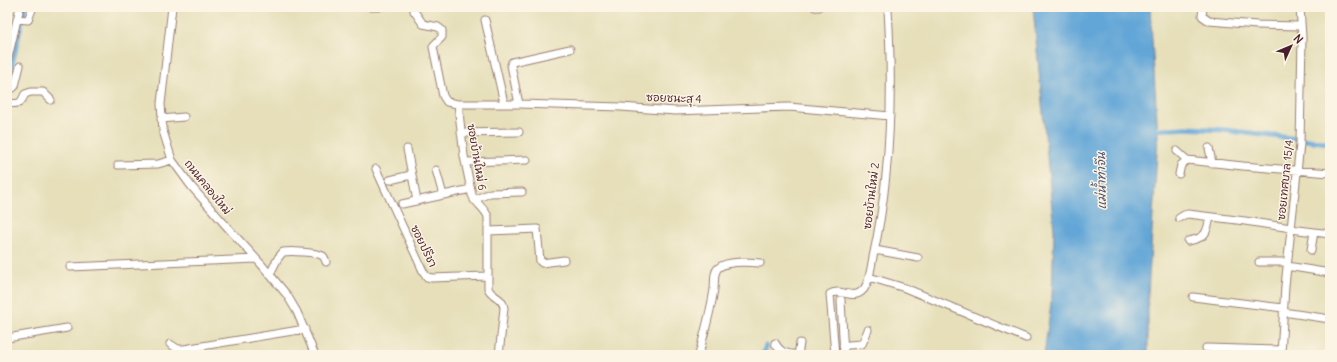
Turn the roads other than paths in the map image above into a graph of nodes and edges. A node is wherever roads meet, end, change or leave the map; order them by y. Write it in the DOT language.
graph roads {
  1 [pos="20,7"];
  2 [pos="33,7"];
  3 [pos="172,7"];
  4 [pos="371,7"];
  5 [pos="379,7"];
  6 [pos="414,7"];
  7 [pos="815,7"];
  8 [pos="819,7"];
  9 [pos="885,7"];
  10 [pos="1203,7"];
  11 [pos="1300,7"];
  12 [pos="21,20"];
  13 [pos="485,20"];
  14 [pos="1301,26"];
  15 [pos="9,46"];
  16 [pos="570,49"];
  17 [pos="7,62"];
  18 [pos="20,66"];
  19 [pos="8,88"];
  20 [pos="51,100"];
  21 [pos="7,103"];
  22 [pos="504,103"];
  23 [pos="458,104"];
  24 [pos="519,104"];
  25 [pos="890,116"];
  26 [pos="184,117"];
  27 [pos="161,118"];
  28 [pos="519,132"];
  29 [pos="461,133"];
  30 [pos="1209,148"];
  31 [pos="407,149"];
  32 [pos="1177,151"];
  33 [pos="172,160"];
  34 [pos="527,160"];
  35 [pos="1187,160"];
  36 [pos="466,162"];
  37 [pos="1212,163"];
  38 [pos="118,165"];
  39 [pos="376,169"];
  40 [pos="436,170"];
  41 [pos="1297,171"];
  42 [pos="1330,173"];
  43 [pos="1179,174"];
  44 [pos="411,175"];
  45 [pos="390,180"];
  46 [pos="471,189"];
  47 [pos="522,192"];
  48 [pos="443,195"];
  49 [pos="474,200"];
  50 [pos="417,201"];
  51 [pos="402,204"];
  52 [pos="1210,217"];
  53 [pos="1179,218"];
  54 [pos="1291,229"];
  55 [pos="488,231"];
  56 [pos="1314,232"];
  57 [pos="1330,234"];
  58 [pos="1188,241"];
  59 [pos="875,250"];
  60 [pos="1311,250"];
  61 [pos="918,258"];
  62 [pos="256,259"];
  63 [pos="564,260"];
  64 [pos="326,262"];
  65 [pos="1260,262"];
  66 [pos="760,263"];
  67 [pos="1287,264"];
  68 [pos="70,266"];
  69 [pos="1330,273"];
  70 [pos="270,274"];
  71 [pos="487,276"];
  72 [pos="869,277"];
  73 [pos="1193,297"];
  74 [pos="840,300"];
  75 [pos="1283,310"];
  76 [pos="1330,320"];
  77 [pos="67,328"];
  78 [pos="305,329"];
  79 [pos="868,330"];
  80 [pos="7,338"];
  81 [pos="1026,338"];
  82 [pos="775,343"];
  83 [pos="800,343"];
  84 [pos="170,344"];
  85 [pos="843,346"];
  86 [pos="1206,348"];
  87 [pos="1281,352"];
  88 [pos="315,355"];
  89 [pos="499,355"];
  90 [pos="700,355"];
  91 [pos="835,355"];
  92 [pos="844,355"];
  1 -- 12 [label="street"];
  2 -- 12 [label="street"];
  3 -- 27 [label="street, ถนนคลองใหม่"];
  4 -- 5 [label="street"];
  6 -- 23 [label="street"];
  7 -- 8 [label="street"];
  9 -- 25 [label="street, ซอยบ้านใหม่ 2"];
  10 -- 14 [label="street"];
  11 -- 14 [label="street, ซอยเทศบาล 15/4"];
  12 -- 15 [label="street"];
  13 -- 22 [label="street"];
  14 -- 41 [label="street, ซอยเทศบาล 15/4"];
  15 -- 17 [label="street"];
  16 -- 24 [label="street"];
  18 -- 19 [label="street"];
  20 -- 21 [label="street"];
  22 -- 23 [label="street, ซอยชนะสุ 4"];
  22 -- 24 [label="street, ซอยชนะสุ 4"];
  23 -- 29 [label="street, ซอยบ้านใหม่ 6"];
  24 -- 25 [label="street, ซอยชนะสุ 4"];
  25 -- 59 [label="street, ซอยบ้านใหม่ 2"];
  26 -- 27 [label="street"];
  27 -- 33 [label="street, ถนนคลองใหม่"];
  28 -- 29 [label="street"];
  29 -- 36 [label="street, ซอยบ้านใหม่ 6"];
  30 -- 37 [label="street"];
  31 -- 44 [label="street"];
  32 -- 35 [label="street"];
  33 -- 38 [label="street"];
  33 -- 62 [label="street, ถนนคลองใหม่"];
  34 -- 36 [label="street"];
  35 -- 37 [label="street"];
  35 -- 43 [label="street"];
  36 -- 46 [label="street, ซอยบ้านใหม่ 6"];
  37 -- 41 [label="street"];
  39 -- 71 [label="street, ซอยปรีชา"];
  40 -- 48 [label="street"];
  41 -- 42 [label="street"];
  41 -- 54 [label="street, ซอยเทศบาล 15/4"];
  44 -- 45 [label="street"];
  44 -- 50 [label="street"];
  46 -- 48 [label="street"];
  46 -- 49 [label="street, ซอยบ้านใหม่ 6"];
  47 -- 49 [label="street"];
  48 -- 50 [label="street"];
  49 -- 55 [label="street, ซอยบ้านใหม่ 6"];
  50 -- 51 [label="street"];
  52 -- 53 [label="street"];
  52 -- 54 [label="street"];
  52 -- 58 [label="street"];
  54 -- 56 [label="street"];
  54 -- 67 [label="street, ซอยเทศบาล 15/4"];
  55 -- 63 [label="street"];
  55 -- 71 [label="street, ซอยบ้านใหม่ 6"];
  56 -- 57 [label="street"];
  56 -- 60 [label="street"];
  59 -- 61 [label="street"];
  59 -- 72 [label="street, ซอยบ้านใหม่ 2"];
  62 -- 68 [label="street"];
  62 -- 70 [label="street, ถนนคลองใหม่"];
  64 -- 70 [label="street"];
  65 -- 67 [label="street"];
  66 -- 90 [label="street"];
  67 -- 69 [label="street"];
  67 -- 75 [label="street, ซอยเทศบาล 15/4"];
  70 -- 78 [label="street, ถนนคลองใหม่"];
  71 -- 89 [label="street, ซอยบ้านใหม่ 6"];
  72 -- 81 [label="street"];
  72 -- 91 [label="street, ซอยบ้านใหม่ 2"];
  73 -- 75 [label="street"];
  74 -- 85 [label="street"];
  75 -- 76 [label="street"];
  75 -- 87 [label="street, ซอยเทศบาล 15/4"];
  77 -- 80 [label="street"];
  78 -- 84 [label="street"];
  78 -- 88 [label="street, ถนนคลองใหม่"];
  79 -- 85 [label="street"];
  82 -- 83 [label="street"];
  85 -- 92 [label="street"];
  86 -- 87 [label="street"];
}
